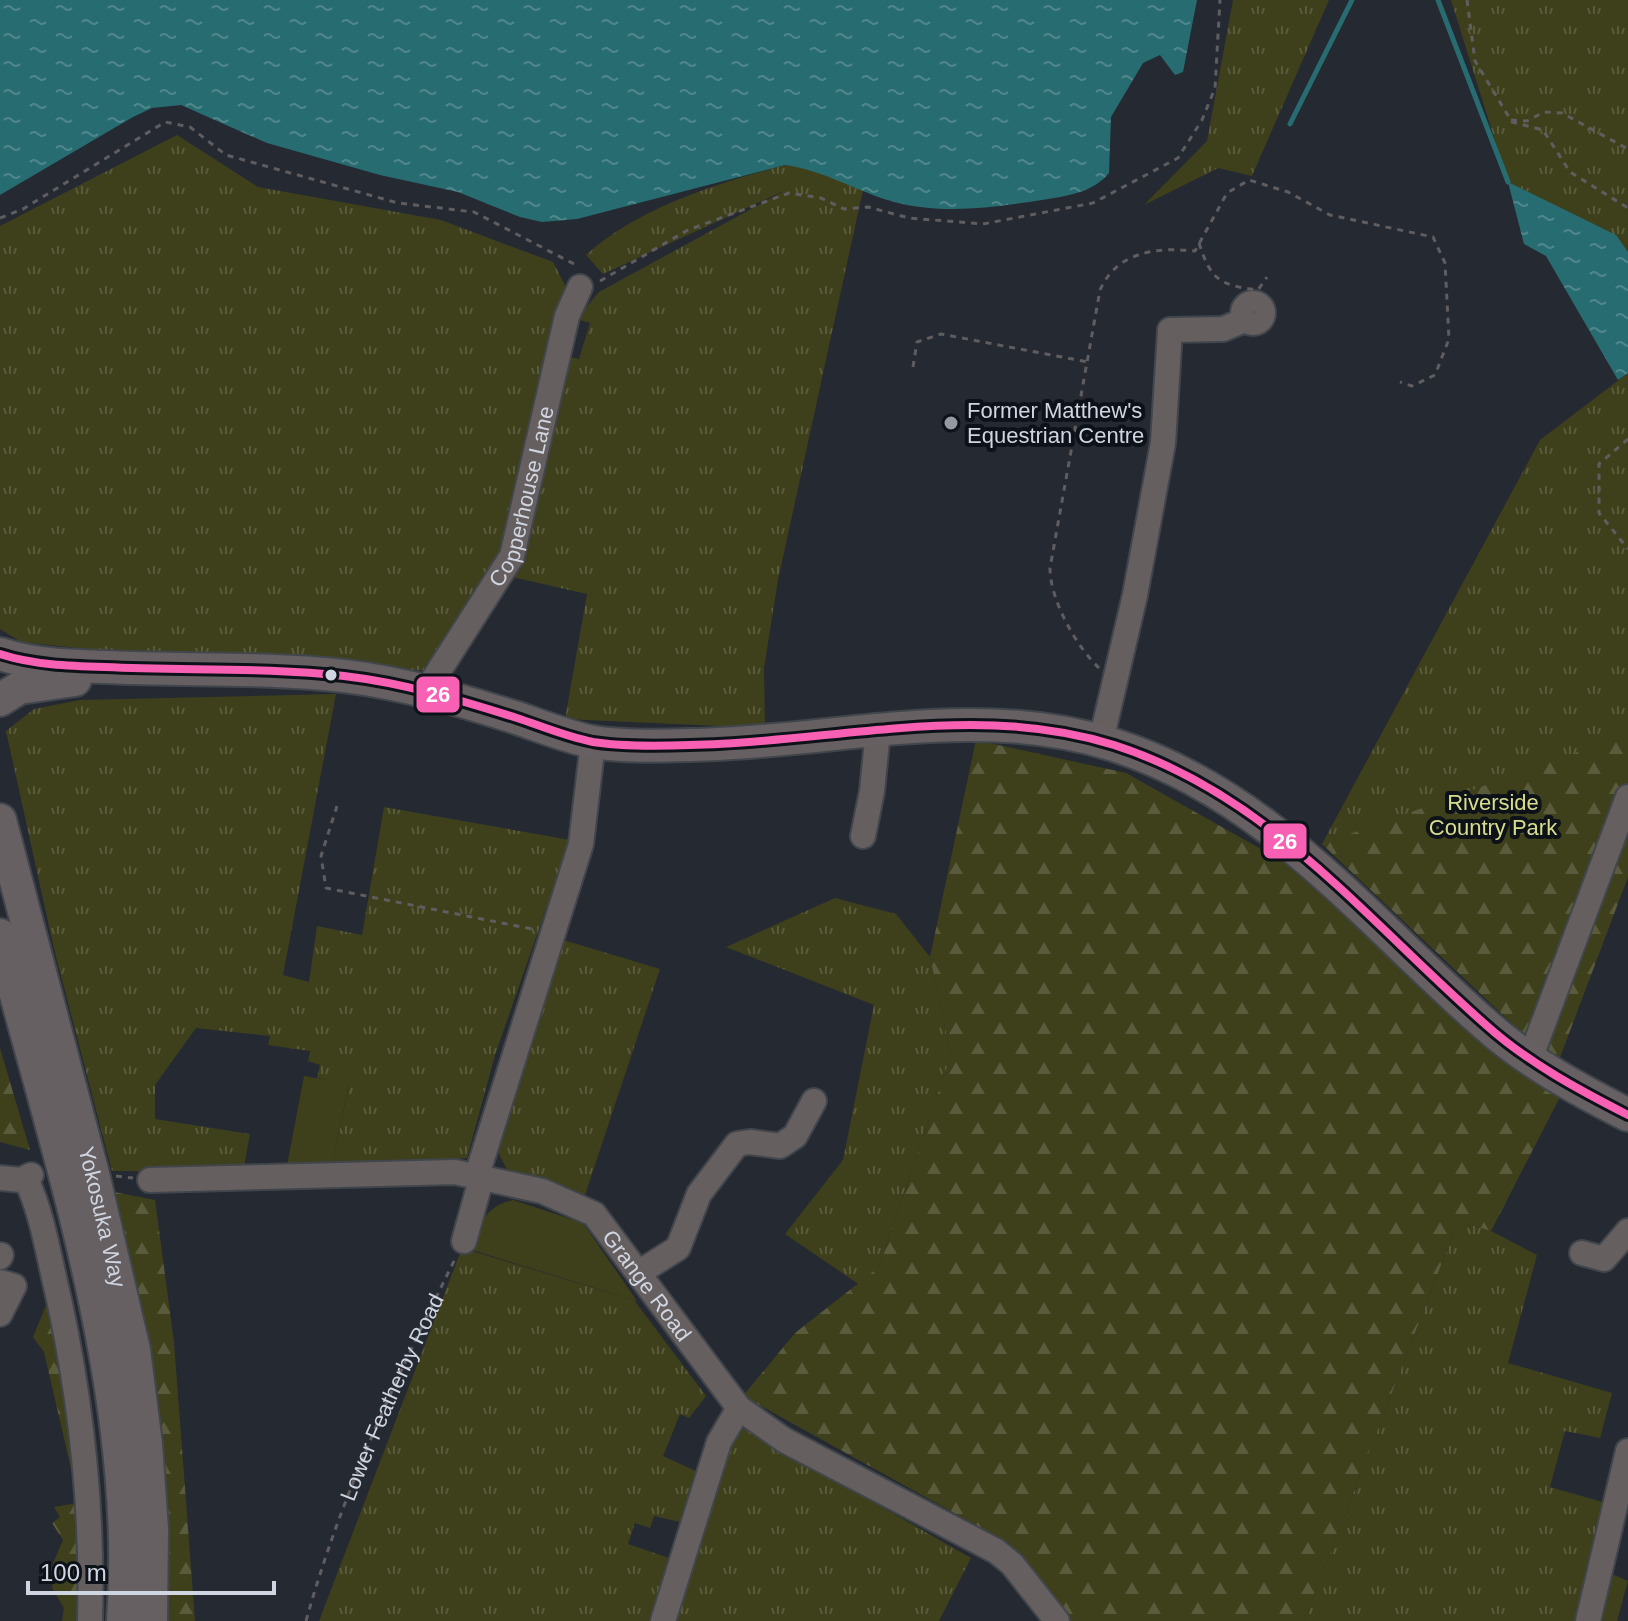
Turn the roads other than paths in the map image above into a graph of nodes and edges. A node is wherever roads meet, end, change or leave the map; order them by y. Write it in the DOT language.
graph roads {
  1 [pos="576,276"];
  2 [pos="1245,320"];
  3 [pos="0,654"];
  4 [pos="129,671"];
  5 [pos="426,691"];
  6 [pos="0,700"];
  7 [pos="878,731"];
  8 [pos="1101,741"];
  9 [pos="593,742"];
  10 [pos="1628,797"];
  11 [pos="0,820"];
  12 [pos="863,836"];
  13 [pos="0,935"];
  14 [pos="1530,1059"];
  15 [pos="814,1101"];
  16 [pos="1628,1115"];
  17 [pos="480,1176"];
  18 [pos="0,1178"];
  19 [pos="150,1180"];
  20 [pos="1628,1231"];
  21 [pos="464,1241"];
  22 [pos="1582,1253"];
  23 [pos="640,1272"];
  24 [pos="0,1282"];
  25 [pos="0,1314"];
  26 [pos="739,1408"];
  27 [pos="1628,1451"];
  28 [pos="90,1621"];
  29 [pos="123,1621"];
  30 [pos="151,1621"];
  31 [pos="663,1621"];
  32 [pos="1057,1621"];
  33 [pos="1588,1621"];
  1 -- 5 [label="street, Copperhouse Lane"];
  2 -- 8 [label="street"];
  3 -- 4 [label="main road"];
  4 -- 5 [label="main road"];
  4 -- 6 [label="main road"];
  5 -- 9 [label="main road"];
  7 -- 8 [label="main road"];
  7 -- 9 [label="main road"];
  7 -- 12 [label="street"];
  8 -- 14 [label="main road"];
  9 -- 17 [label="street"];
  10 -- 14 [label="street"];
  11 -- 30 [label="main road, Yokosuka Way"];
  13 -- 29 [label="main road, Yokosuka Way"];
  14 -- 16 [label="main road"];
  15 -- 23 [label="street"];
  17 -- 19 [label="street, Grange Road"];
  17 -- 21 [label="street"];
  17 -- 23 [label="street, Grange Road"];
  18 -- 28 [label="street"];
  20 -- 22 [label="street"];
  23 -- 26 [label="street, Grange Road"];
  24 -- 25 [label="street"];
  26 -- 31 [label="street"];
  26 -- 32 [label="street, Grange Road"];
  27 -- 33 [label="street"];
}
